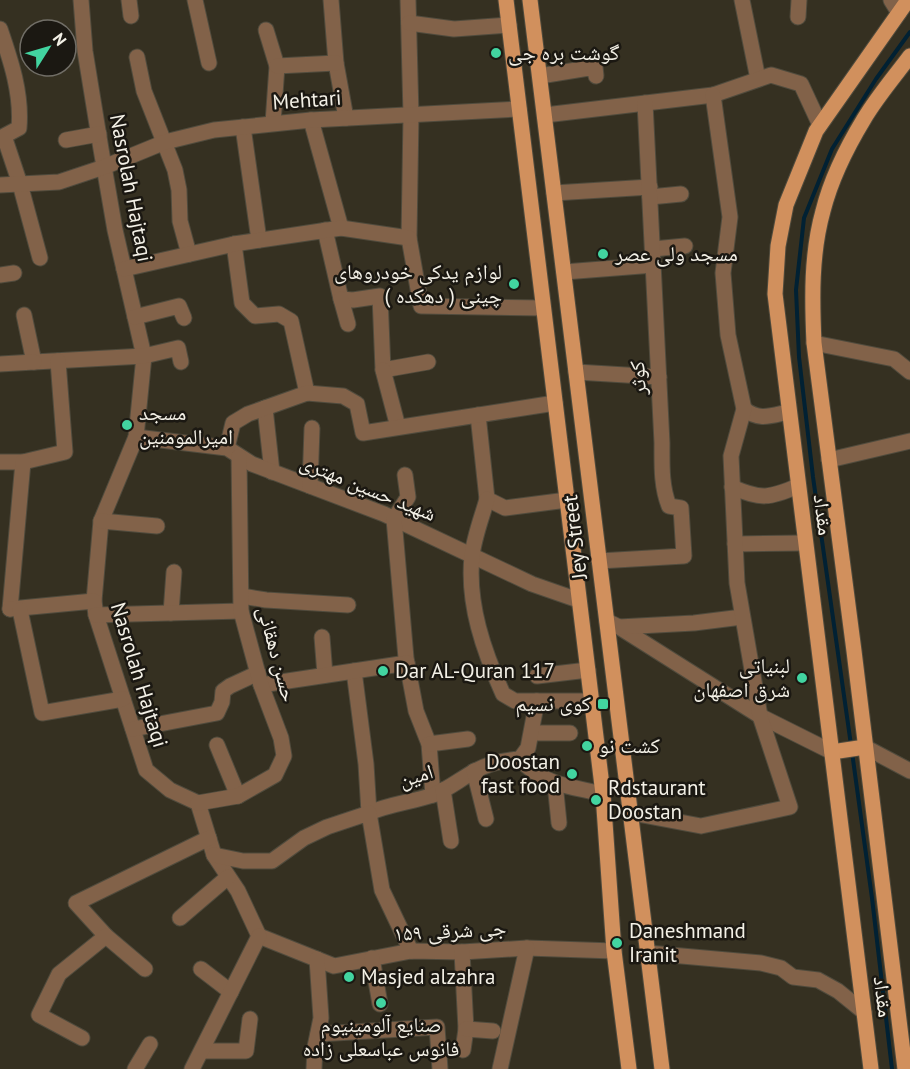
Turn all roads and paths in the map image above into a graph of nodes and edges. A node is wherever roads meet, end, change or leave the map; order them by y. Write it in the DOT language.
graph roads {
  1 [pos="81,0"];
  2 [pos="129,0"];
  3 [pos="195,0"];
  4 [pos="331,0"];
  5 [pos="408,0"];
  6 [pos="506,0"];
  7 [pos="530,0"];
  8 [pos="742,0"];
  9 [pos="799,0"];
  10 [pos="908,0"];
  11 [pos="895,6"];
  12 [pos="131,16"];
  13 [pos="798,17"];
  14 [pos="409,23"];
  15 [pos="509,25"];
  16 [pos="0,29"];
  17 [pos="266,30"];
  18 [pos="910,56"];
  19 [pos="137,57"];
  20 [pos="208,63"];
  21 [pos="336,63"];
  22 [pos="277,66"];
  23 [pos="540,76"];
  24 [pos="596,76"];
  25 [pos="758,79"];
  26 [pos="713,95"];
  27 [pos="645,103"];
  28 [pos="519,109"];
  29 [pos="411,115"];
  30 [pos="545,115"];
  31 [pos="346,118"];
  32 [pos="312,120"];
  33 [pos="273,123"];
  34 [pos="820,125"];
  35 [pos="243,127"];
  36 [pos="99,134"];
  37 [pos="66,140"];
  38 [pos="165,142"];
  39 [pos="104,167"];
  40 [pos="20,184"];
  41 [pos="0,185"];
  42 [pos="650,192"];
  43 [pos="554,193"];
  44 [pos="681,194"];
  45 [pos="341,228"];
  46 [pos="325,230"];
  47 [pos="409,238"];
  48 [pos="259,240"];
  49 [pos="234,244"];
  50 [pos="685,246"];
  51 [pos="653,249"];
  52 [pos="189,254"];
  53 [pos="40,258"];
  54 [pos="654,265"];
  55 [pos="124,269"];
  56 [pos="564,272"];
  57 [pos="341,299"];
  58 [pos="543,308"];
  59 [pos="24,315"];
  60 [pos="135,317"];
  61 [pos="183,318"];
  62 [pos="348,324"];
  63 [pos="814,343"];
  64 [pos="144,356"];
  65 [pos="58,361"];
  66 [pos="34,362"];
  67 [pos="181,362"];
  68 [pos="428,362"];
  69 [pos="0,364"];
  70 [pos="383,370"];
  71 [pos="576,372"];
  72 [pos="910,372"];
  73 [pos="659,377"];
  74 [pos="307,393"];
  75 [pos="555,403"];
  76 [pos="265,408"];
  77 [pos="744,409"];
  78 [pos="788,412"];
  79 [pos="478,415"];
  80 [pos="312,428"];
  81 [pos="398,428"];
  82 [pos="136,436"];
  83 [pos="910,441"];
  84 [pos="233,452"];
  85 [pos="829,460"];
  86 [pos="0,462"];
  87 [pos="23,462"];
  88 [pos="272,472"];
  89 [pos="405,476"];
  90 [pos="310,486"];
  91 [pos="798,486"];
  92 [pos="732,487"];
  93 [pos="487,498"];
  94 [pos="567,500"];
  95 [pos="394,519"];
  96 [pos="101,521"];
  97 [pos="158,526"];
  98 [pos="805,543"];
  99 [pos="735,544"];
  100 [pos="472,556"];
  101 [pos="599,561"];
  102 [pos="174,572"];
  103 [pos="579,600"];
  104 [pos="242,603"];
  105 [pos="348,605"];
  106 [pos="95,608"];
  107 [pos="10,610"];
  108 [pos="171,613"];
  109 [pos="742,617"];
  110 [pos="613,624"];
  111 [pos="322,638"];
  112 [pos="407,663"];
  113 [pos="588,670"];
  114 [pos="354,671"];
  115 [pos="325,675"];
  116 [pos="537,676"];
  117 [pos="259,679"];
  118 [pos="123,699"];
  119 [pos="537,701"];
  120 [pos="591,701"];
  121 [pos="760,716"];
  122 [pos="133,729"];
  123 [pos="532,733"];
  124 [pos="570,733"];
  125 [pos="468,740"];
  126 [pos="429,744"];
  127 [pos="217,745"];
  128 [pos="866,747"];
  129 [pos="832,752"];
  130 [pos="520,759"];
  131 [pos="474,771"];
  132 [pos="910,771"];
  133 [pos="555,783"];
  134 [pos="438,792"];
  135 [pos="603,794"];
  136 [pos="238,796"];
  137 [pos="198,803"];
  138 [pos="369,813"];
  139 [pos="632,813"];
  140 [pos="486,819"];
  141 [pos="560,823"];
  142 [pos="209,838"];
  143 [pos="452,841"];
  144 [pos="214,855"];
  145 [pos="228,877"];
  146 [pos="180,918"];
  147 [pos="106,936"];
  148 [pos="259,936"];
  149 [pos="527,948"];
  150 [pos="411,951"];
  151 [pos="614,951"];
  152 [pos="462,952"];
  153 [pos="648,952"];
  154 [pos="317,958"];
  155 [pos="372,958"];
  156 [pos="145,969"];
  157 [pos="201,969"];
  158 [pos="231,992"];
  159 [pos="380,1004"];
  160 [pos="864,1012"];
  161 [pos="250,1019"];
  162 [pos="466,1029"];
  163 [pos="493,1031"];
  164 [pos="318,1034"];
  165 [pos="82,1038"];
  166 [pos="150,1044"];
  167 [pos="463,1050"];
  168 [pos="202,1051"];
  169 [pos="135,1069"];
  170 [pos="192,1069"];
  171 [pos="314,1069"];
  172 [pos="440,1069"];
  173 [pos="500,1069"];
  174 [pos="629,1069"];
  175 [pos="662,1069"];
  176 [pos="871,1069"];
  177 [pos="905,1069"];
  1 -- 36 [label="street, Nasrolah Hajtaqi"];
  2 -- 12 [label="street"];
  3 -- 20 [label="street"];
  4 -- 21 [label="street"];
  5 -- 14 [label="street"];
  6 -- 15 [label="main road, Jey Street"];
  7 -- 23 [label="main road, Jey Street"];
  8 -- 25 [label="street"];
  9 -- 13 [label="street"];
  10 -- 11 [label="main road, مقداد"];
  11 -- 34 [label="main road, مقداد"];
  14 -- 15 [label="street"];
  14 -- 29 [label="street"];
  15 -- 28 [label="main road, Jey Street"];
  16 -- 40 [label="street"];
  17 -- 22 [label="street"];
  18 -- 63 [label="main road, مقداد"];
  19 -- 38 [label="street"];
  21 -- 22 [label="street"];
  21 -- 31 [label="street"];
  22 -- 33 [label="street"];
  23 -- 24 [label="street"];
  23 -- 30 [label="main road, Jey Street"];
  25 -- 26 [label="street"];
  25 -- 34 [label="street"];
  26 -- 27 [label="street"];
  26 -- 77 [label="street"];
  27 -- 30 [label="street"];
  27 -- 42 [label="street, کوثر"];
  28 -- 29 [label="street, Mehtari"];
  28 -- 58 [label="main road, Jey Street"];
  29 -- 31 [label="street, Mehtari"];
  29 -- 47 [label="street"];
  30 -- 43 [label="main road, Jey Street"];
  31 -- 32 [label="street, Mehtari"];
  32 -- 33 [label="street, Mehtari"];
  32 -- 45 [label="street"];
  33 -- 35 [label="street, Mehtari"];
  34 -- 78 [label="main road, مقداد"];
  35 -- 38 [label="street, Mehtari"];
  35 -- 48 [label="street"];
  36 -- 37 [label="street"];
  36 -- 39 [label="street, Nasrolah Hajtaqi"];
  38 -- 39 [label="street, Mehtari"];
  38 -- 52 [label="street"];
  39 -- 40 [label="street, Mehtari"];
  39 -- 55 [label="street, Nasrolah Hajtaqi"];
  40 -- 41 [label="street, Mehtari"];
  40 -- 53 [label="street"];
  42 -- 43 [label="street"];
  42 -- 44 [label="street"];
  42 -- 51 [label="street, کوثر"];
  43 -- 56 [label="main road, Jey Street"];
  45 -- 46 [label="street"];
  45 -- 47 [label="street"];
  46 -- 48 [label="street"];
  46 -- 57 [label="street"];
  47 -- 58 [label="street"];
  48 -- 49 [label="street"];
  49 -- 52 [label="street"];
  49 -- 74 [label="street"];
  50 -- 51 [label="street"];
  51 -- 54 [label="street, کوثر"];
  52 -- 55 [label="street"];
  54 -- 56 [label="street"];
  54 -- 73 [label="street, کوثر"];
  55 -- 60 [label="street, Nasrolah Hajtaqi"];
  56 -- 71 [label="main road, Jey Street"];
  57 -- 62 [label="street"];
  57 -- 70 [label="street"];
  58 -- 75 [label="main road, Jey Street"];
  59 -- 66 [label="street"];
  60 -- 61 [label="street"];
  60 -- 64 [label="street, Nasrolah Hajtaqi"];
  63 -- 72 [label="street"];
  63 -- 85 [label="main road, مقداد"];
  64 -- 65 [label="street"];
  64 -- 67 [label="street"];
  64 -- 82 [label="street, Nasrolah Hajtaqi"];
  65 -- 66 [label="street"];
  65 -- 87 [label="street"];
  66 -- 69 [label="street"];
  68 -- 70 [label="street"];
  70 -- 81 [label="street"];
  71 -- 73 [label="street"];
  71 -- 101 [label="main road, Jey Street"];
  73 -- 101 [label="street, کوثر"];
  74 -- 76 [label="street"];
  74 -- 81 [label="street"];
  75 -- 79 [label="street"];
  75 -- 94 [label="main road, Jey Street"];
  76 -- 84 [label="street"];
  76 -- 88 [label="street"];
  77 -- 78 [label="street"];
  77 -- 92 [label="street"];
  78 -- 91 [label="main road, مقداد"];
  79 -- 81 [label="street"];
  79 -- 93 [label="street"];
  80 -- 90 [label="street"];
  82 -- 84 [label="street, شهید حسین مهتری"];
  82 -- 96 [label="street, Nasrolah Hajtaqi"];
  83 -- 85 [label="street"];
  84 -- 88 [label="street, شهید حسین مهتری"];
  84 -- 104 [label="street, حسن دهقانی"];
  85 -- 128 [label="main road, مقداد"];
  86 -- 87 [label="street"];
  87 -- 107 [label="street"];
  88 -- 90 [label="street, شهید حسین مهتری"];
  89 -- 95 [label="street"];
  90 -- 95 [label="street, شهید حسین مهتری"];
  91 -- 92 [label="street"];
  91 -- 98 [label="main road, مقداد"];
  92 -- 99 [label="street"];
  93 -- 94 [label="street"];
  93 -- 100 [label="street"];
  94 -- 103 [label="main road, Jey Street"];
  95 -- 100 [label="street, شهید حسین مهتری"];
  95 -- 112 [label="street"];
  96 -- 97 [label="street"];
  96 -- 106 [label="street, Nasrolah Hajtaqi"];
  98 -- 99 [label="street"];
  98 -- 129 [label="main road, مقداد"];
  99 -- 109 [label="street"];
  100 -- 103 [label="street, شهید حسین مهتری"];
  100 -- 119 [label="street"];
  101 -- 110 [label="main road, Jey Street"];
  102 -- 108 [label="street"];
  103 -- 113 [label="main road, Jey Street"];
  104 -- 105 [label="street"];
  104 -- 108 [label="street"];
  104 -- 117 [label="street, حسن دهقانی"];
  106 -- 107 [label="street"];
  106 -- 108 [label="street"];
  106 -- 118 [label="street, Nasrolah Hajtaqi"];
  107 -- 118 [label="street"];
  109 -- 110 [label="street"];
  109 -- 121 [label="street"];
  110 -- 121 [label="street"];
  110 -- 139 [label="main road, Jey Street"];
  111 -- 115 [label="street"];
  112 -- 114 [label="street"];
  112 -- 126 [label="street"];
  113 -- 116 [label="street"];
  113 -- 120 [label="main road, Jey Street"];
  114 -- 115 [label="street"];
  114 -- 138 [label="street, امین"];
  115 -- 117 [label="street"];
  117 -- 122 [label="street"];
  117 -- 136 [label="street, حسن دهقانی"];
  118 -- 122 [label="street, Nasrolah Hajtaqi"];
  119 -- 120 [label="street"];
  119 -- 123 [label="street"];
  120 -- 135 [label="main road, Jey Street"];
  121 -- 129 [label="street"];
  121 -- 139 [label="street"];
  122 -- 137 [label="street, Nasrolah Hajtaqi"];
  123 -- 124 [label="street"];
  123 -- 130 [label="street"];
  125 -- 126 [label="street"];
  126 -- 134 [label="street"];
  127 -- 136 [label="street"];
  128 -- 129 [label="main road"];
  128 -- 132 [label="street"];
  128 -- 177 [label="main road, مقداد"];
  129 -- 160 [label="main road, مقداد"];
  130 -- 131 [label="street, امین"];
  130 -- 133 [label="street"];
  131 -- 134 [label="street, امین"];
  131 -- 140 [label="street"];
  133 -- 135 [label="street"];
  133 -- 141 [label="street"];
  134 -- 138 [label="street, امین"];
  134 -- 143 [label="street"];
  135 -- 151 [label="main road, Jey Street"];
  136 -- 137 [label="street, حسن دهقانی"];
  137 -- 142 [label="street"];
  138 -- 144 [label="street"];
  138 -- 150 [label="street"];
  139 -- 153 [label="main road, Jey Street"];
  142 -- 144 [label="street"];
  142 -- 147 [label="street"];
  144 -- 145 [label="street"];
  145 -- 146 [label="street"];
  145 -- 148 [label="street"];
  147 -- 156 [label="street"];
  147 -- 165 [label="street"];
  148 -- 154 [label="street, جی شرقی ۱۵۹"];
  148 -- 158 [label="street"];
  149 -- 151 [label="street, جی شرقی ۱۵۹"];
  149 -- 152 [label="street, جی شرقی ۱۵۹"];
  149 -- 173 [label="street"];
  150 -- 152 [label="street, جی شرقی ۱۵۹"];
  150 -- 155 [label="street, جی شرقی ۱۵۹"];
  151 -- 174 [label="main road, Jey Street"];
  152 -- 162 [label="street"];
  153 -- 160 [label="street"];
  153 -- 175 [label="main road, Jey Street"];
  154 -- 155 [label="street, جی شرقی ۱۵۹"];
  154 -- 164 [label="street"];
  155 -- 159 [label="street"];
  157 -- 158 [label="street"];
  158 -- 168 [label="street"];
  160 -- 176 [label="main road, مقداد"];
  161 -- 168 [label="street"];
  162 -- 163 [label="street"];
  162 -- 167 [label="street"];
  164 -- 171 [label="street"];
  164 -- 172 [label="street"];
  166 -- 169 [label="street"];
  168 -- 170 [label="street"];
}
